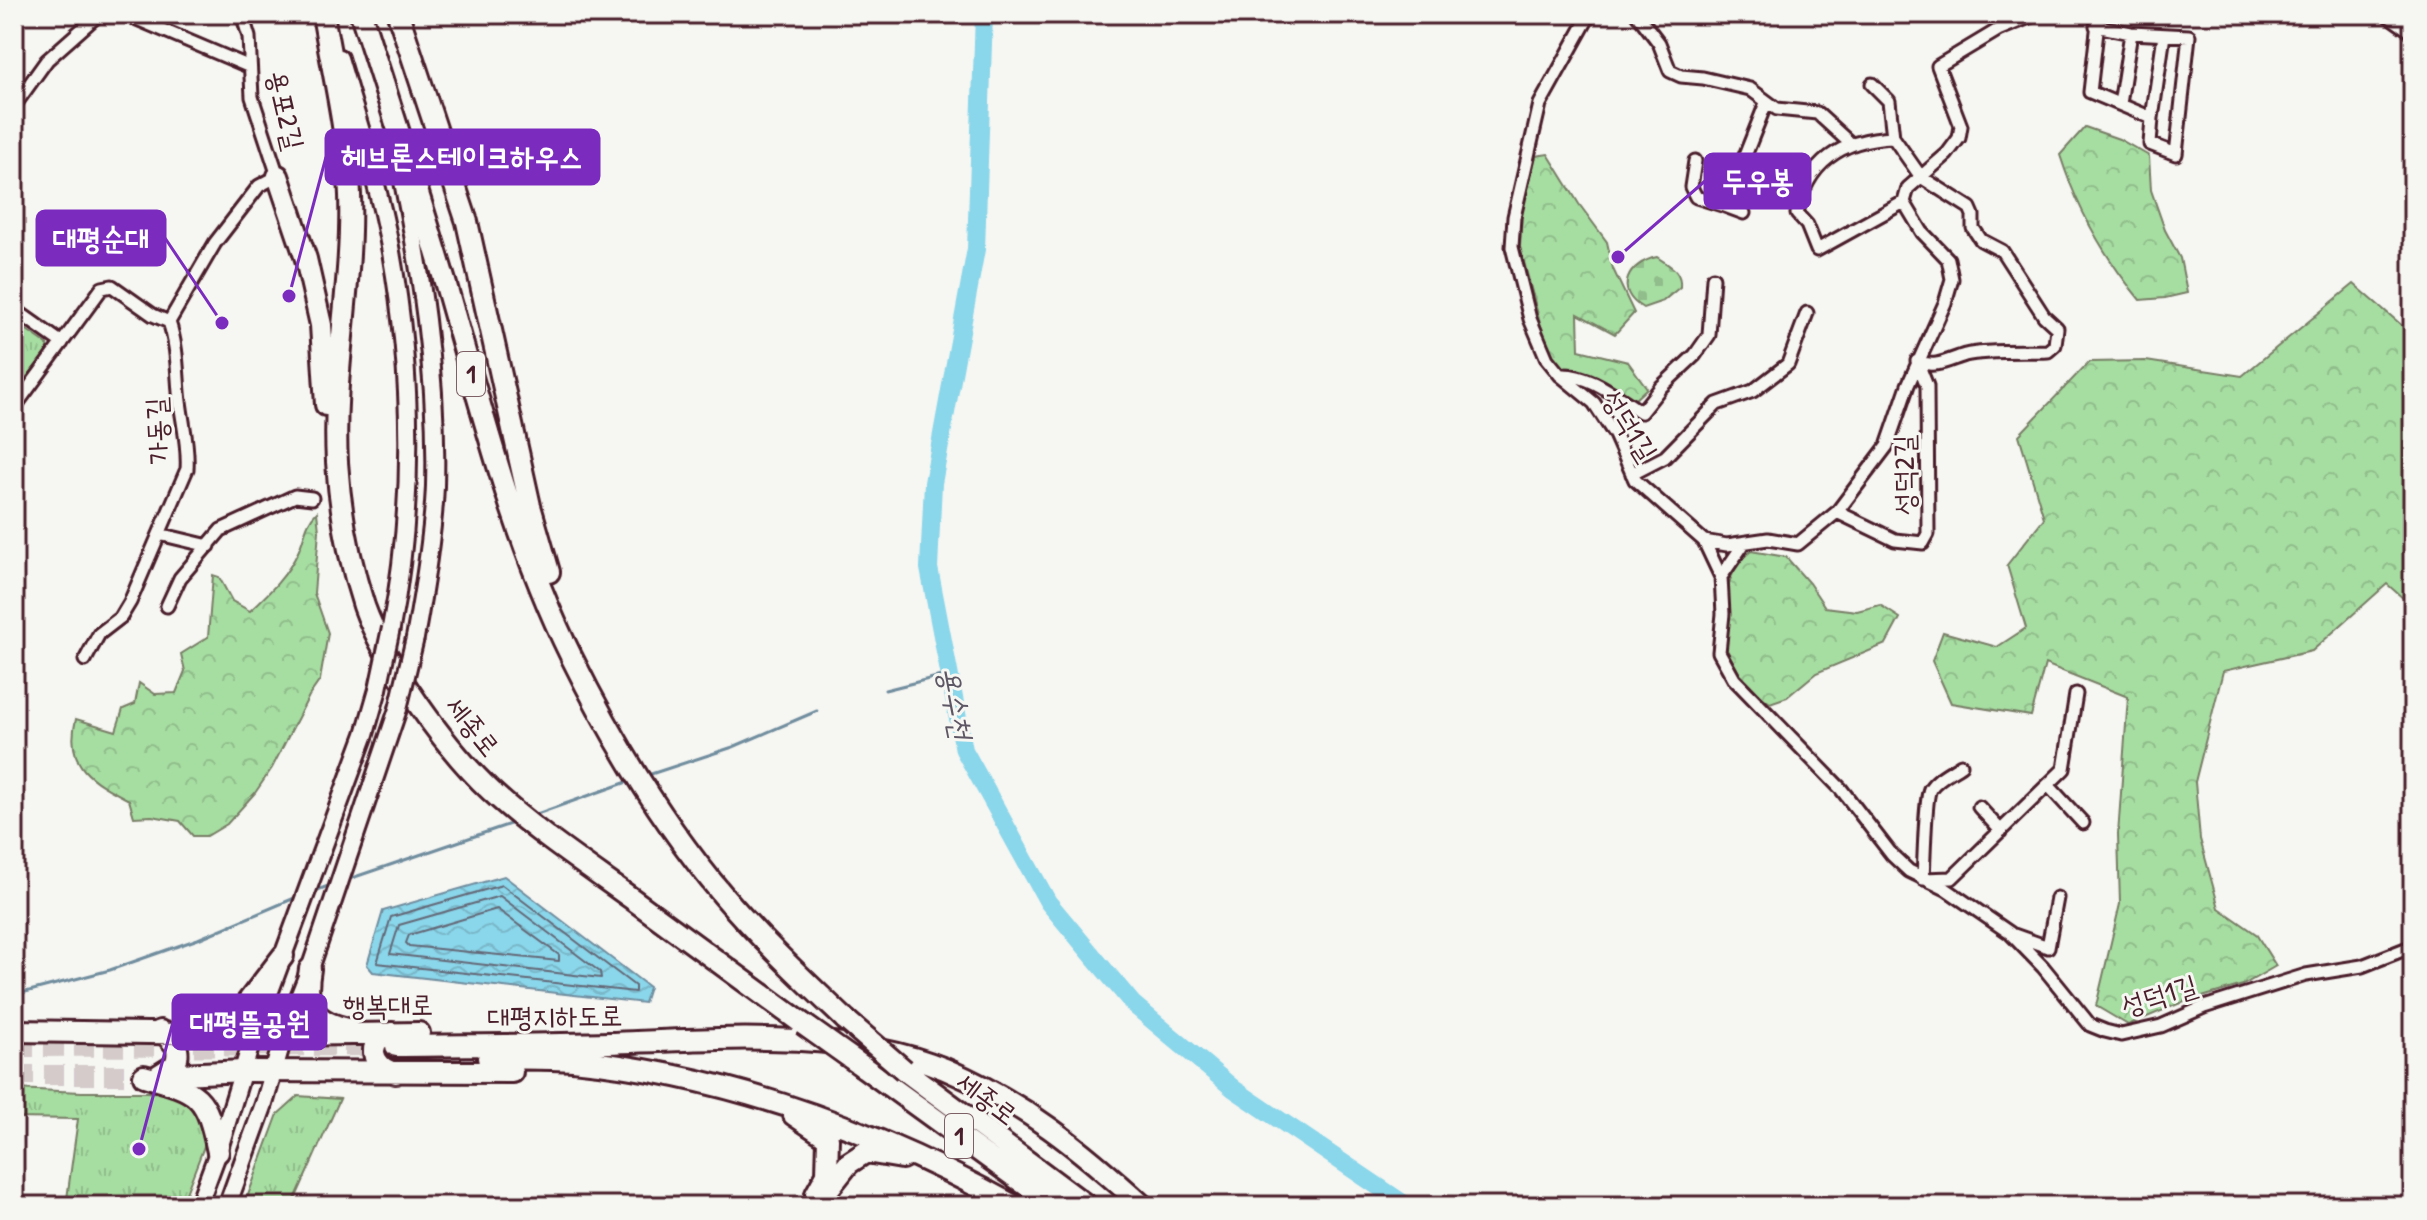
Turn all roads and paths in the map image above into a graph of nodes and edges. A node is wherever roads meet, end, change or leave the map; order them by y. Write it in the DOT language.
graph roads {
  1 [pos="99,14"];
  2 [pos="125,14"];
  3 [pos="242,14"];
  4 [pos="324,14"];
  5 [pos="398,14"];
  6 [pos="1590,14"];
  7 [pos="1637,14"];
  8 [pos="2037,14"];
  9 [pos="2386,14"];
  10 [pos="362,19"];
  11 [pos="2098,20"];
  12 [pos="2131,33"];
  13 [pos="2413,33"];
  14 [pos="2164,35"];
  15 [pos="250,67"];
  16 [pos="1872,84"];
  17 [pos="1766,103"];
  18 [pos="2120,104"];
  19 [pos="14,106"];
  20 [pos="2152,118"];
  21 [pos="1893,137"];
  22 [pos="1851,144"];
  23 [pos="1695,161"];
  24 [pos="278,176"];
  25 [pos="1921,177"];
  26 [pos="1904,202"];
  27 [pos="1725,206"];
  28 [pos="1744,213"];
  29 [pos="1713,278"];
  30 [pos="14,309"];
  31 [pos="1807,313"];
  32 [pos="169,322"];
  33 [pos="62,343"];
  34 [pos="1917,361"];
  35 [pos="1560,375"];
  36 [pos="14,408"];
  37 [pos="1632,474"];
  38 [pos="312,498"];
  39 [pos="1837,512"];
  40 [pos="342,515"];
  41 [pos="159,534"];
  42 [pos="1704,541"];
  43 [pos="1743,545"];
  44 [pos="209,546"];
  45 [pos="1721,577"];
  46 [pos="167,606"];
  47 [pos="85,660"];
  48 [pos="2076,694"];
  49 [pos="602,714"];
  50 [pos="1961,765"];
  51 [pos="2048,785"];
  52 [pos="1979,807"];
  53 [pos="2083,823"];
  54 [pos="2001,831"];
  55 [pos="1923,879"];
  56 [pos="2057,898"];
  57 [pos="2010,933"];
  58 [pos="2413,946"];
  59 [pos="283,956"];
  60 [pos="310,969"];
  61 [pos="14,1031"];
  62 [pos="160,1031"];
  63 [pos="184,1032"];
  64 [pos="254,1034"];
  65 [pos="284,1035"];
  66 [pos="391,1048"];
  67 [pos="244,1071"];
  68 [pos="275,1072"];
  69 [pos="152,1076"];
  70 [pos="763,1097"];
  71 [pos="218,1152"];
  72 [pos="949,1172"];
  73 [pos="198,1206"];
  74 [pos="227,1206"];
  75 [pos="809,1206"];
  76 [pos="815,1206"];
  77 [pos="1014,1206"];
  78 [pos="1055,1206"];
  79 [pos="1087,1206"];
  80 [pos="1143,1206"];
  1 -- 19 [label="street"];
  2 -- 15 [label="street"];
  3 -- 15 [label="street, 용포2길"];
  4 -- 40 [label="highway, 세종로 / 1"];
  4 -- 59 [label="street, bridge"];
  5 -- 49 [label="highway"];
  6 -- 35 [label="street, 성덕1길"];
  7 -- 17 [label="street"];
  8 -- 25 [label="street"];
  9 -- 13 [label="street"];
  10 -- 49 [label="highway, 세종로 / 1"];
  10 -- 60 [label="street, bridge"];
  11 -- 12 [label="street"];
  11 -- 18 [label="street"];
  12 -- 14 [label="street"];
  12 -- 18 [label="street"];
  14 -- 20 [label="street"];
  14 -- 20 [label="street"];
  15 -- 24 [label="street, 용포2길"];
  16 -- 21 [label="street"];
  17 -- 22 [label="street"];
  17 -- 27 [label="street"];
  18 -- 20 [label="street"];
  21 -- 22 [label="street"];
  21 -- 25 [label="street"];
  22 -- 26 [label="street"];
  23 -- 27 [label="street"];
  24 -- 32 [label="street, 용포2길"];
  24 -- 40 [label="highway"];
  25 -- 26 [label="street"];
  25 -- 34 [label="street"];
  26 -- 34 [label="street, 성덕2길"];
  27 -- 28 [label="street"];
  29 -- 35 [label="street"];
  30 -- 33 [label="street"];
  31 -- 37 [label="street"];
  32 -- 33 [label="street"];
  32 -- 41 [label="street, 가동길"];
  33 -- 36 [label="street"];
  34 -- 39 [label="street, 성덕2길"];
  34 -- 39 [label="street, 성덕2길"];
  35 -- 37 [label="street, 성덕1길"];
  37 -- 42 [label="street, 성덕1길"];
  38 -- 44 [label="street"];
  39 -- 43 [label="street, 성덕2길"];
  40 -- 78 [label="highway, 세종로 / 1, bridge"];
  41 -- 44 [label="street"];
  41 -- 47 [label="street, 가동길"];
  42 -- 43 [label="street, 성덕2길"];
  42 -- 45 [label="street, 성덕1길"];
  43 -- 45 [label="street"];
  44 -- 46 [label="street"];
  45 -- 55 [label="street, 성덕1길"];
  48 -- 51 [label="street"];
  49 -- 79 [label="highway, 세종로 / 1, bridge"];
  50 -- 55 [label="street"];
  51 -- 53 [label="street"];
  51 -- 54 [label="street"];
  52 -- 54 [label="street"];
  54 -- 55 [label="street"];
  55 -- 57 [label="street, 성덕1길"];
  56 -- 57 [label="street"];
  57 -- 58 [label="street, 성덕1길"];
  59 -- 63 [label="highway"];
  59 -- 64 [label="street"];
  60 -- 65 [label="street"];
  60 -- 66 [label="highway"];
  61 -- 62 [label="highway, 행복대로"];
  62 -- 63 [label="highway, 행복대로"];
  62 -- 69 [label="highway"];
  63 -- 64 [label="highway, 행복대로"];
  64 -- 65 [label="highway, 행복대로"];
  64 -- 67 [label="street"];
  65 -- 66 [label="highway, 행복대로"];
  65 -- 68 [label="street"];
  66 -- 68 [label="highway, 행복대로"];
  66 -- 70 [label="highway, 행복대로"];
  66 -- 80 [label="highway, 대평지하도로"];
  67 -- 68 [label="highway, 행복대로"];
  67 -- 69 [label="highway, 행복대로"];
  67 -- 71 [label="street"];
  68 -- 74 [label="street"];
  69 -- 71 [label="highway"];
  70 -- 72 [label="highway"];
  70 -- 75 [label="highway"];
  71 -- 73 [label="street"];
  72 -- 76 [label="highway"];
  72 -- 77 [label="highway"];
}
